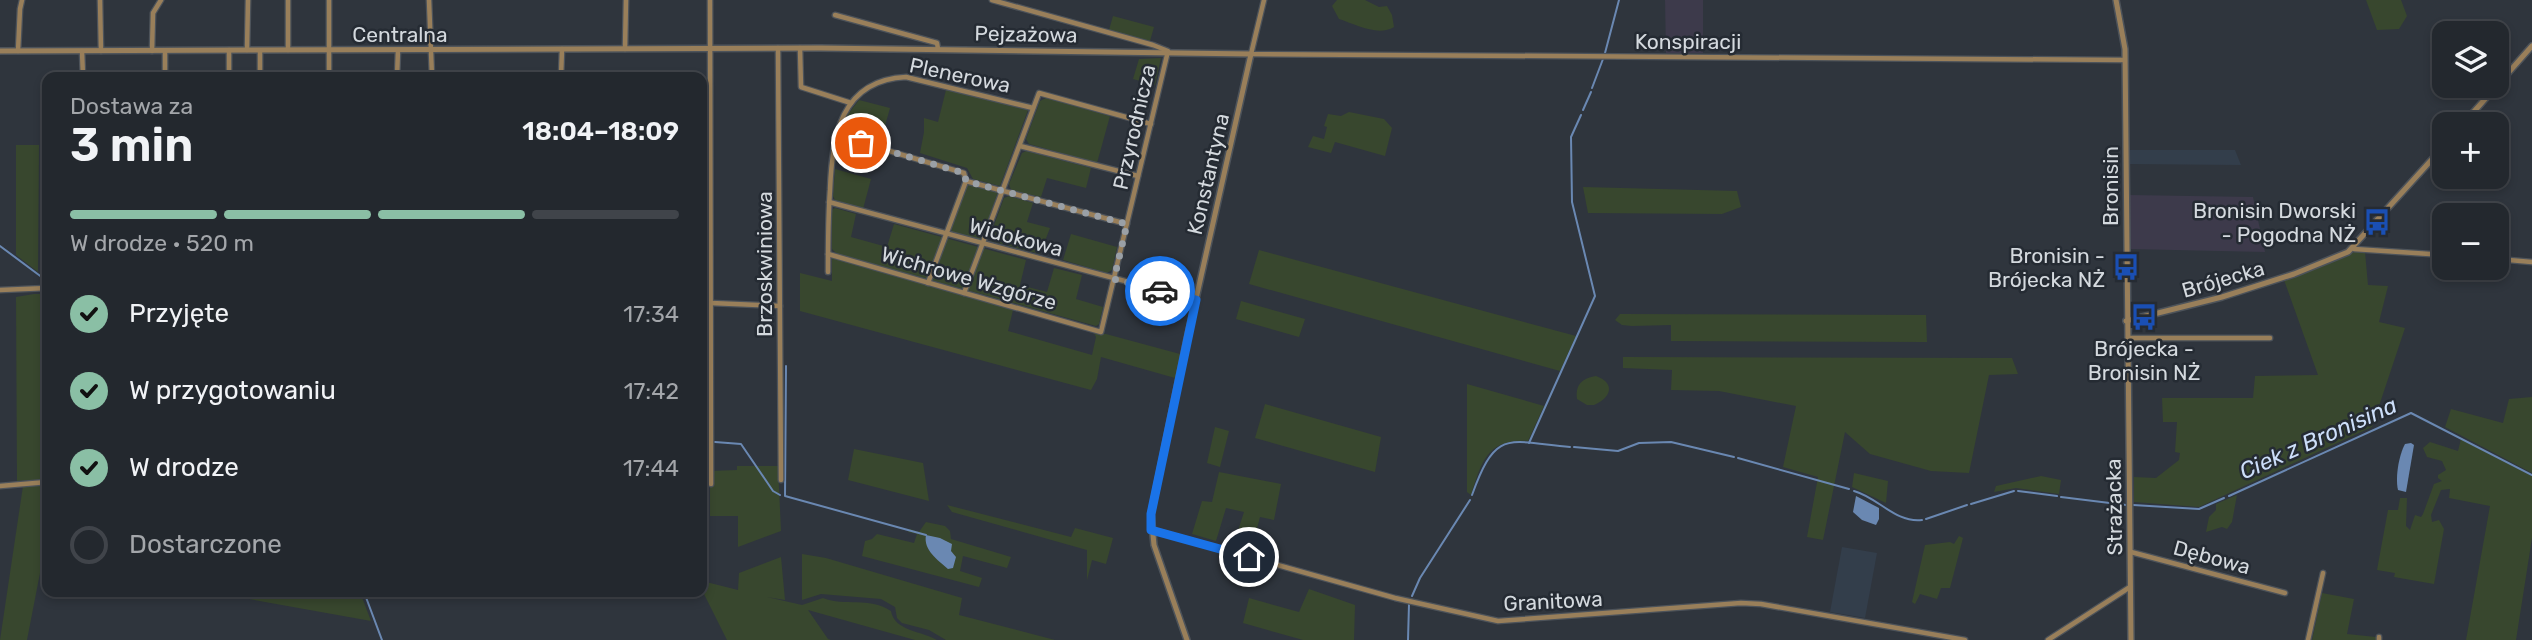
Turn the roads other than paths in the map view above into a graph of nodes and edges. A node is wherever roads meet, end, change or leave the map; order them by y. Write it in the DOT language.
graph roads {
  1 [pos="22,0"];
  2 [pos="100,0"];
  3 [pos="161,0"];
  4 [pos="248,0"];
  5 [pos="288,0"];
  6 [pos="329,0"];
  7 [pos="429,0"];
  8 [pos="626,0"];
  9 [pos="710,0"];
  10 [pos="992,0"];
  11 [pos="1264,0"];
  12 [pos="2116,0"];
  13 [pos="835,15"];
  14 [pos="2532,46"];
  15 [pos="778,48"];
  16 [pos="800,48"];
  17 [pos="562,49"];
  18 [pos="625,49"];
  19 [pos="710,49"];
  20 [pos="938,49"];
  21 [pos="229,50"];
  22 [pos="288,50"];
  23 [pos="329,50"];
  24 [pos="398,50"];
  25 [pos="432,50"];
  26 [pos="0,51"];
  27 [pos="18,51"];
  28 [pos="82,51"];
  29 [pos="101,51"];
  30 [pos="152,51"];
  31 [pos="165,51"];
  32 [pos="247,51"];
  33 [pos="260,51"];
  34 [pos="1168,51"];
  35 [pos="1251,54"];
  36 [pos="2125,60"];
  37 [pos="83,72"];
  38 [pos="166,72"];
  39 [pos="229,72"];
  40 [pos="260,72"];
  41 [pos="329,72"];
  42 [pos="397,72"];
  43 [pos="432,72"];
  44 [pos="561,72"];
  45 [pos="851,103"];
  46 [pos="1033,108"];
  47 [pos="2474,112"];
  48 [pos="1151,124"];
  49 [pos="835,135"];
  50 [pos="1020,146"];
  51 [pos="2432,160"];
  52 [pos="1139,176"];
  53 [pos="966,181"];
  54 [pos="1002,191"];
  55 [pos="829,202"];
  56 [pos="1127,224"];
  57 [pos="946,234"];
  58 [pos="983,244"];
  59 [pos="2354,249"];
  60 [pos="828,254"];
  61 [pos="2432,254"];
  62 [pos="2509,260"];
  63 [pos="2532,262"];
  64 [pos="828,272"];
  65 [pos="1114,279"];
  66 [pos="928,283"];
  67 [pos="42,288"];
  68 [pos="0,290"];
  69 [pos="964,293"];
  70 [pos="1196,300"];
  71 [pos="711,303"];
  72 [pos="780,306"];
  73 [pos="2126,321"];
  74 [pos="1101,332"];
  75 [pos="2127,338"];
  76 [pos="2270,338"];
  77 [pos="2127,373"];
  78 [pos="781,480"];
  79 [pos="42,482"];
  80 [pos="711,484"];
  81 [pos="0,486"];
  82 [pos="1151,530"];
  83 [pos="2131,552"];
  84 [pos="2323,573"];
  85 [pos="2131,586"];
  86 [pos="2285,593"];
  87 [pos="1187,640"];
  88 [pos="1965,640"];
  89 [pos="2048,640"];
  90 [pos="2131,640"];
  91 [pos="2308,640"];
  1 -- 27 [label="street"];
  2 -- 29 [label="street"];
  3 -- 30 [label="street"];
  4 -- 32 [label="street"];
  5 -- 22 [label="street"];
  6 -- 23 [label="street"];
  7 -- 25 [label="street"];
  8 -- 18 [label="street"];
  9 -- 19 [label="street"];
  10 -- 34 [label="street"];
  11 -- 35 [label="street, Konstantyna"];
  12 -- 36 [label="street, Bronisin"];
  13 -- 20 [label="street"];
  14 -- 47 [label="street"];
  15 -- 16 [label="street, Centralna"];
  15 -- 19 [label="street, Centralna"];
  15 -- 72 [label="street, Brzoskwiniowa"];
  16 -- 20 [label="street, Pejzażowa"];
  16 -- 45 [label="street"];
  17 -- 18 [label="street, Centralna"];
  17 -- 25 [label="street, Centralna"];
  17 -- 44 [label="street"];
  18 -- 19 [label="street, Centralna"];
  19 -- 71 [label="street"];
  20 -- 34 [label="street, Pejzażowa"];
  21 -- 31 [label="street, Centralna"];
  21 -- 32 [label="street, Centralna"];
  21 -- 39 [label="street"];
  22 -- 23 [label="street, Centralna"];
  22 -- 33 [label="street, Centralna"];
  23 -- 24 [label="street, Centralna"];
  23 -- 41 [label="street"];
  24 -- 25 [label="street, Centralna"];
  24 -- 42 [label="street"];
  25 -- 43 [label="street"];
  26 -- 27 [label="street, Centralna"];
  27 -- 28 [label="street, Centralna"];
  28 -- 29 [label="street, Centralna"];
  28 -- 37 [label="street"];
  29 -- 30 [label="street, Centralna"];
  30 -- 31 [label="street, Centralna"];
  31 -- 38 [label="street"];
  32 -- 33 [label="street, Centralna"];
  33 -- 40 [label="street"];
  34 -- 35 [label="street, Pejzażowa"];
  34 -- 48 [label="street, Przyrodnicza"];
  35 -- 36 [label="street, Konspiracji"];
  35 -- 70 [label="street, Konstantyna"];
  36 -- 73 [label="street, Bronisin"];
  45 -- 46 [label="street, Plenerowa"];
  45 -- 49 [label="street, Plenerowa"];
  46 -- 48 [label="street"];
  46 -- 50 [label="street"];
  48 -- 52 [label="street, Przyrodnicza"];
  49 -- 53 [label="street"];
  49 -- 55 [label="street, Plenerowa"];
  50 -- 52 [label="street"];
  50 -- 54 [label="street"];
  51 -- 59 [label="street, Brójecka"];
  52 -- 56 [label="street, Przyrodnicza"];
  53 -- 54 [label="street"];
  53 -- 57 [label="street"];
  54 -- 56 [label="street"];
  54 -- 58 [label="street"];
  55 -- 57 [label="street, Widokowa"];
  55 -- 60 [label="street, Plenerowa"];
  56 -- 65 [label="street, Przyrodnicza"];
  57 -- 58 [label="street, Widokowa"];
  57 -- 66 [label="street"];
  58 -- 65 [label="street, Widokowa"];
  58 -- 69 [label="street"];
  59 -- 61 [label="street"];
  59 -- 73 [label="street, Brójecka"];
  60 -- 64 [label="street, Plenerowa"];
  60 -- 66 [label="street, Wichrowe Wzgórze"];
  62 -- 63 [label="street"];
  65 -- 70 [label="street, Widokowa"];
  65 -- 74 [label="street, Przyrodnicza"];
  66 -- 69 [label="street, Wichrowe Wzgórze"];
  67 -- 68 [label="street"];
  69 -- 74 [label="street, Wichrowe Wzgórze"];
  70 -- 82 [label="street, Konstantyna"];
  71 -- 72 [label="street"];
  71 -- 80 [label="street"];
  72 -- 78 [label="street, Brzoskwiniowa"];
  73 -- 75 [label="street, Bronisin"];
  75 -- 76 [label="street"];
  75 -- 77 [label="street, Bronisin"];
  77 -- 83 [label="street, Strażacka"];
  79 -- 81 [label="street"];
  82 -- 87 [label="street, Konstantyna"];
  82 -- 88 [label="street, Granitowa"];
  83 -- 85 [label="street, Strażacka"];
  83 -- 86 [label="street, Dębowa"];
  84 -- 91 [label="street"];
  85 -- 89 [label="street"];
  85 -- 90 [label="street, Strażacka"];
}
